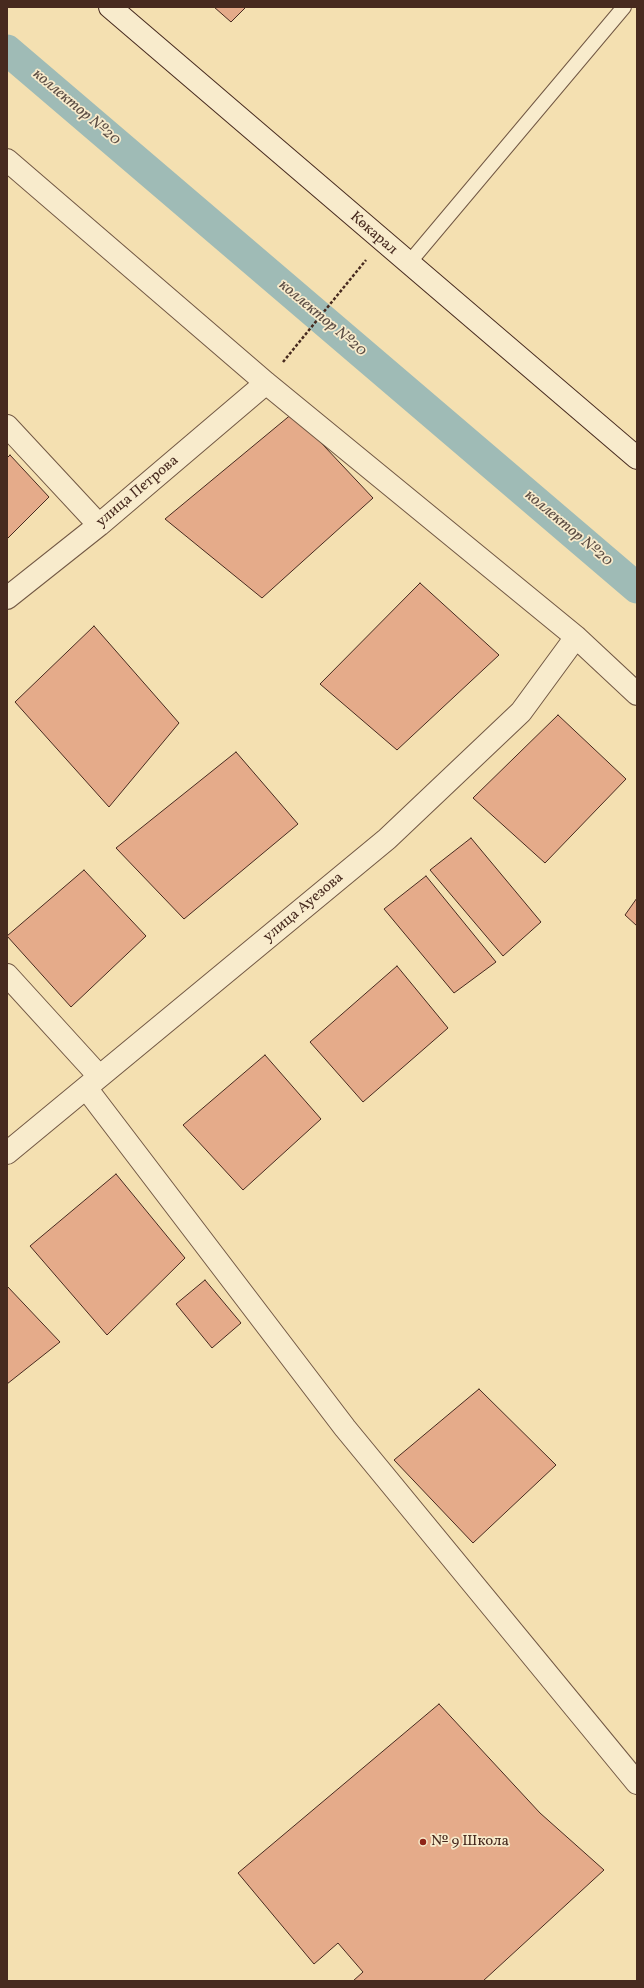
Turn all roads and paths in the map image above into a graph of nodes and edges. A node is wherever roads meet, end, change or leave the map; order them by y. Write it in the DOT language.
graph roads {
  1 [pos="110,7"];
  2 [pos="624,7"];
  3 [pos="7,160"];
  4 [pos="382,242"];
  5 [pos="408,264"];
  6 [pos="266,383"];
  7 [pos="7,426"];
  8 [pos="637,458"];
  9 [pos="99,525"];
  10 [pos="7,598"];
  11 [pos="576,637"];
  12 [pos="637,694"];
  13 [pos="7,975"];
  14 [pos="92,1082"];
  15 [pos="7,1153"];
  16 [pos="637,1783"];
  1 -- 4 [label="street, Көкарал"];
  2 -- 5 [label="lane"];
  3 -- 6 [label="street"];
  4 -- 5 [label="street, Көкарал"];
  4 -- 6 [label="path"];
  5 -- 8 [label="street, Көкарал"];
  6 -- 9 [label="street, улица Петрова"];
  6 -- 11 [label="street"];
  7 -- 9 [label="street"];
  9 -- 10 [label="street, улица Петрова"];
  11 -- 12 [label="street"];
  11 -- 14 [label="street, улица Ауезова"];
  13 -- 14 [label="street"];
  14 -- 15 [label="street, улица Ауезова"];
  14 -- 16 [label="street"];
}
